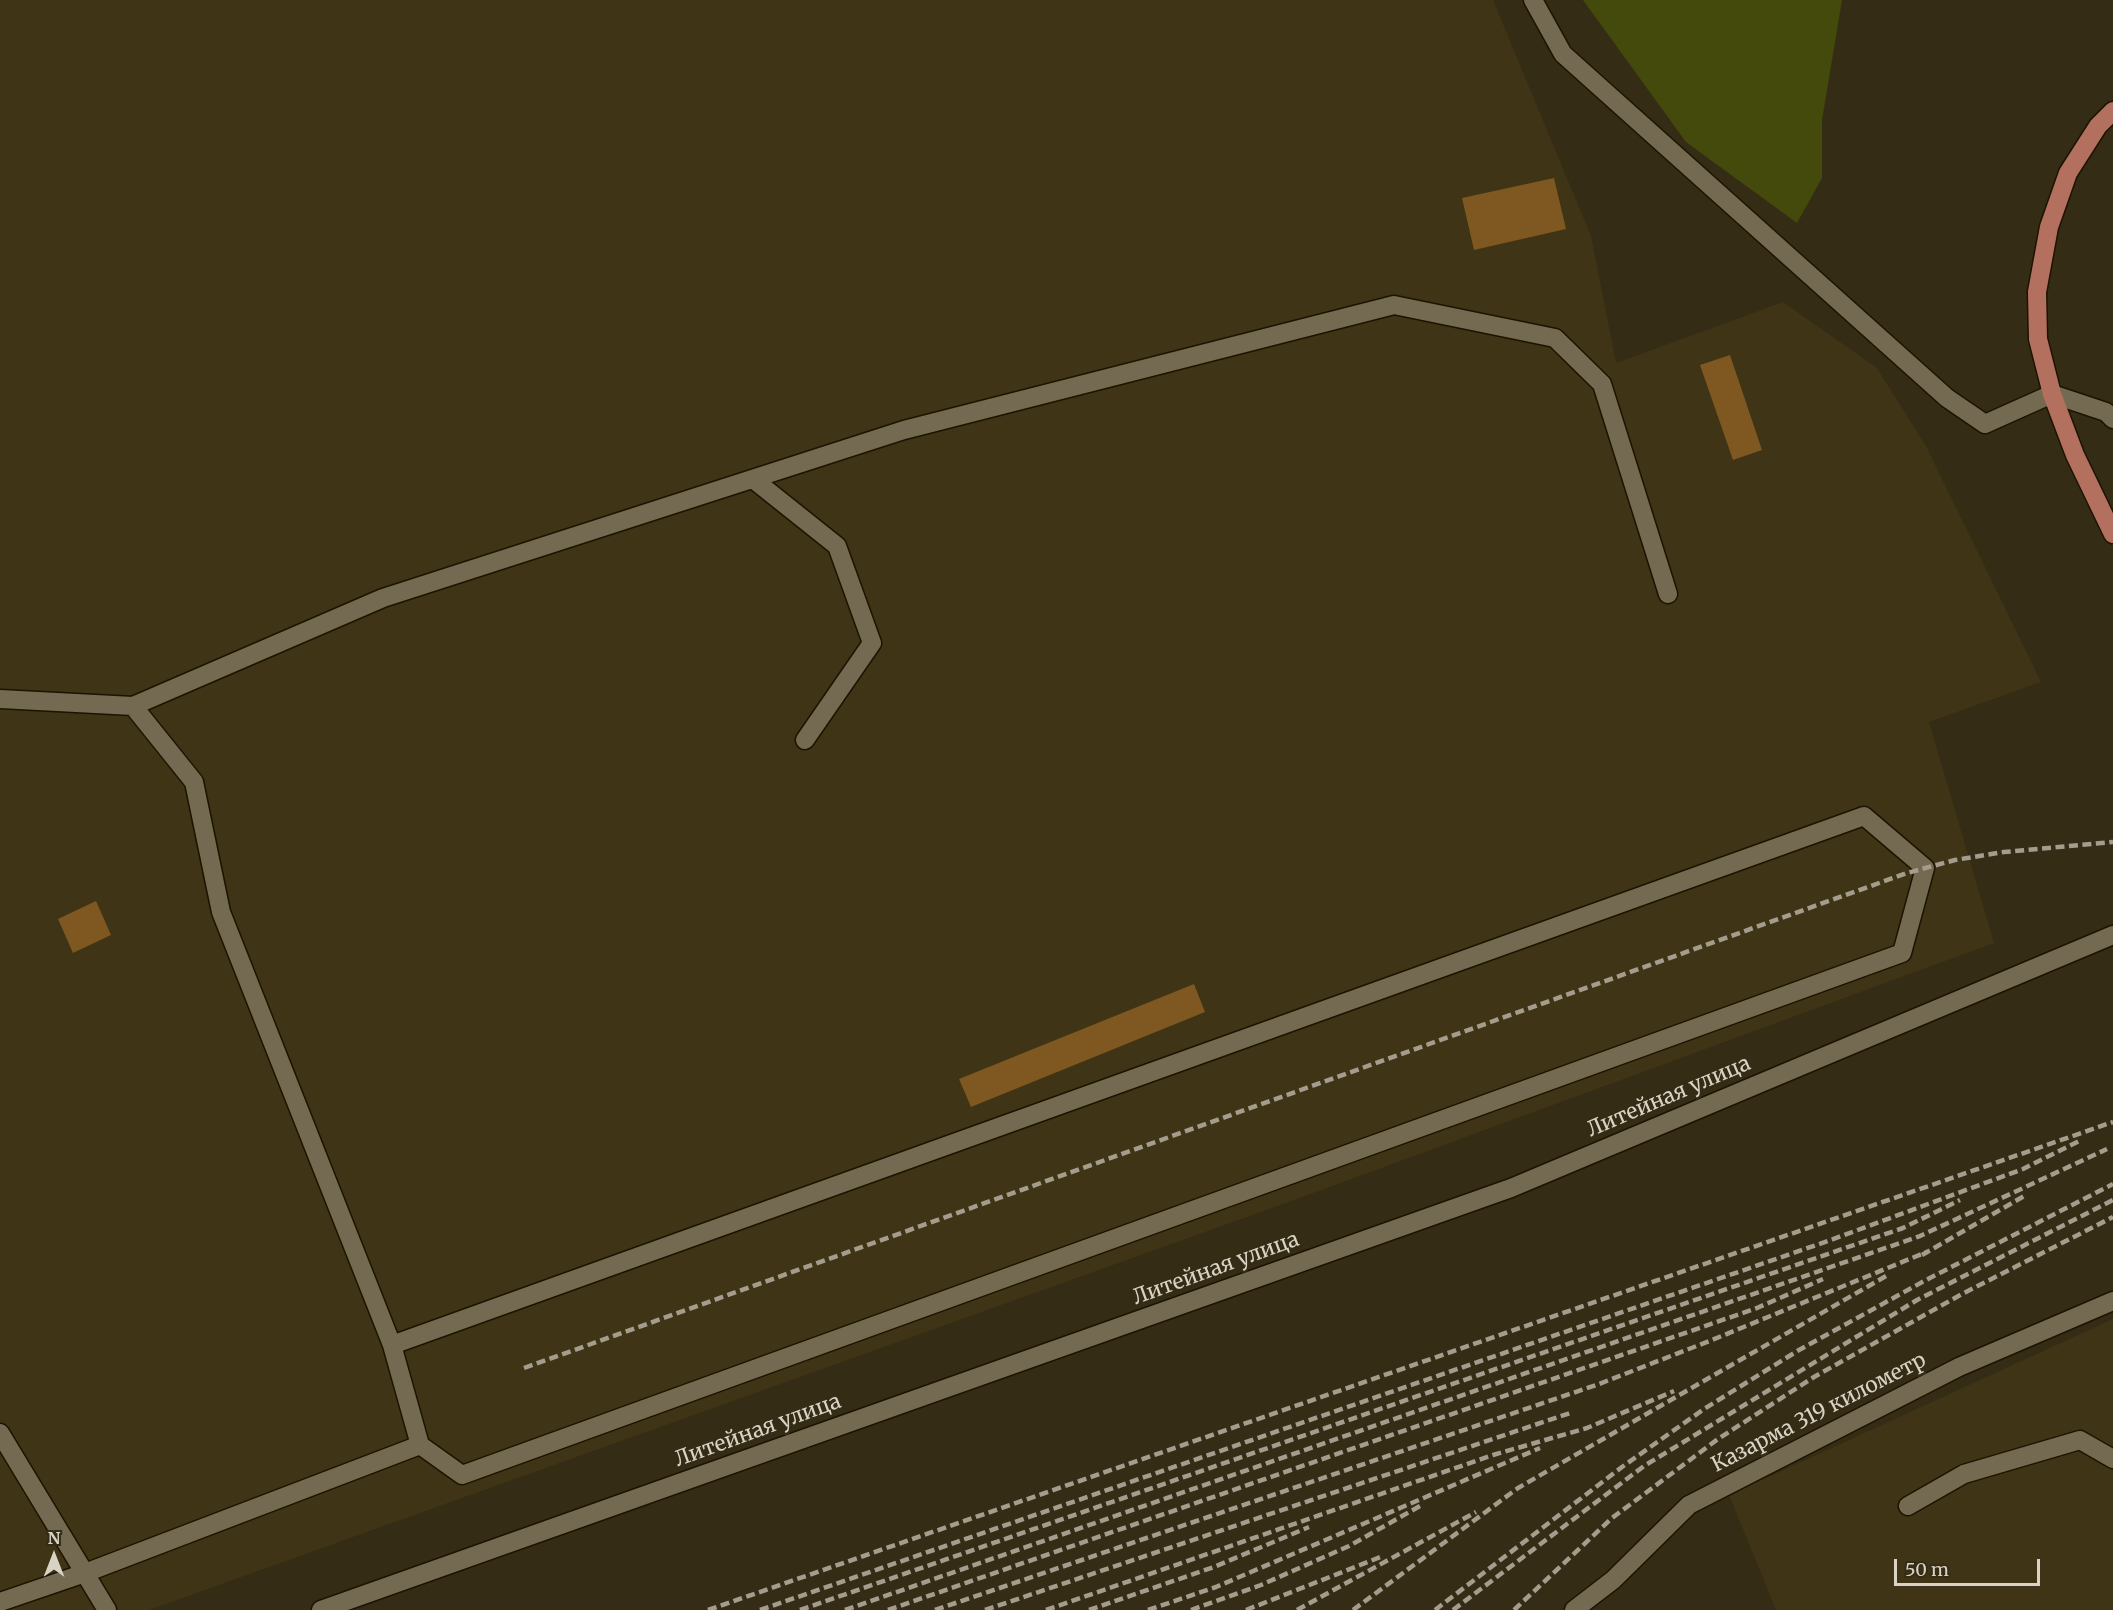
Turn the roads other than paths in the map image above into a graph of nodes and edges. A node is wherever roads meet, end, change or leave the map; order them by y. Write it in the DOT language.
graph roads {
  1 [pos="1533,0"];
  2 [pos="2113,111"];
  3 [pos="2052,394"];
  4 [pos="2113,419"];
  5 [pos="753,479"];
  6 [pos="2113,534"];
  7 [pos="1668,594"];
  8 [pos="0,699"];
  9 [pos="133,706"];
  10 [pos="805,740"];
  11 [pos="2113,934"];
  12 [pos="2113,1301"];
  13 [pos="392,1346"];
  14 [pos="0,1433"];
  15 [pos="420,1444"];
  16 [pos="2113,1459"];
  17 [pos="1908,1506"];
  18 [pos="85,1573"];
  19 [pos="0,1602"];
  20 [pos="107,1610"];
  21 [pos="321,1610"];
  22 [pos="1574,1610"];
  1 -- 3 [label="lane"];
  2 -- 3 [label="main road"];
  3 -- 4 [label="lane"];
  3 -- 6 [label="main road"];
  5 -- 7 [label="lane"];
  5 -- 9 [label="lane"];
  5 -- 10 [label="lane"];
  8 -- 9 [label="lane"];
  9 -- 13 [label="lane"];
  11 -- 21 [label="lane, Литейная улица"];
  12 -- 22 [label="lane, Казарма 319 километр"];
  13 -- 15 [label="lane"];
  13 -- 15 [label="lane"];
  14 -- 18 [label="lane"];
  15 -- 18 [label="lane"];
  16 -- 17 [label="lane"];
  18 -- 19 [label="lane"];
  18 -- 20 [label="lane"];
}
